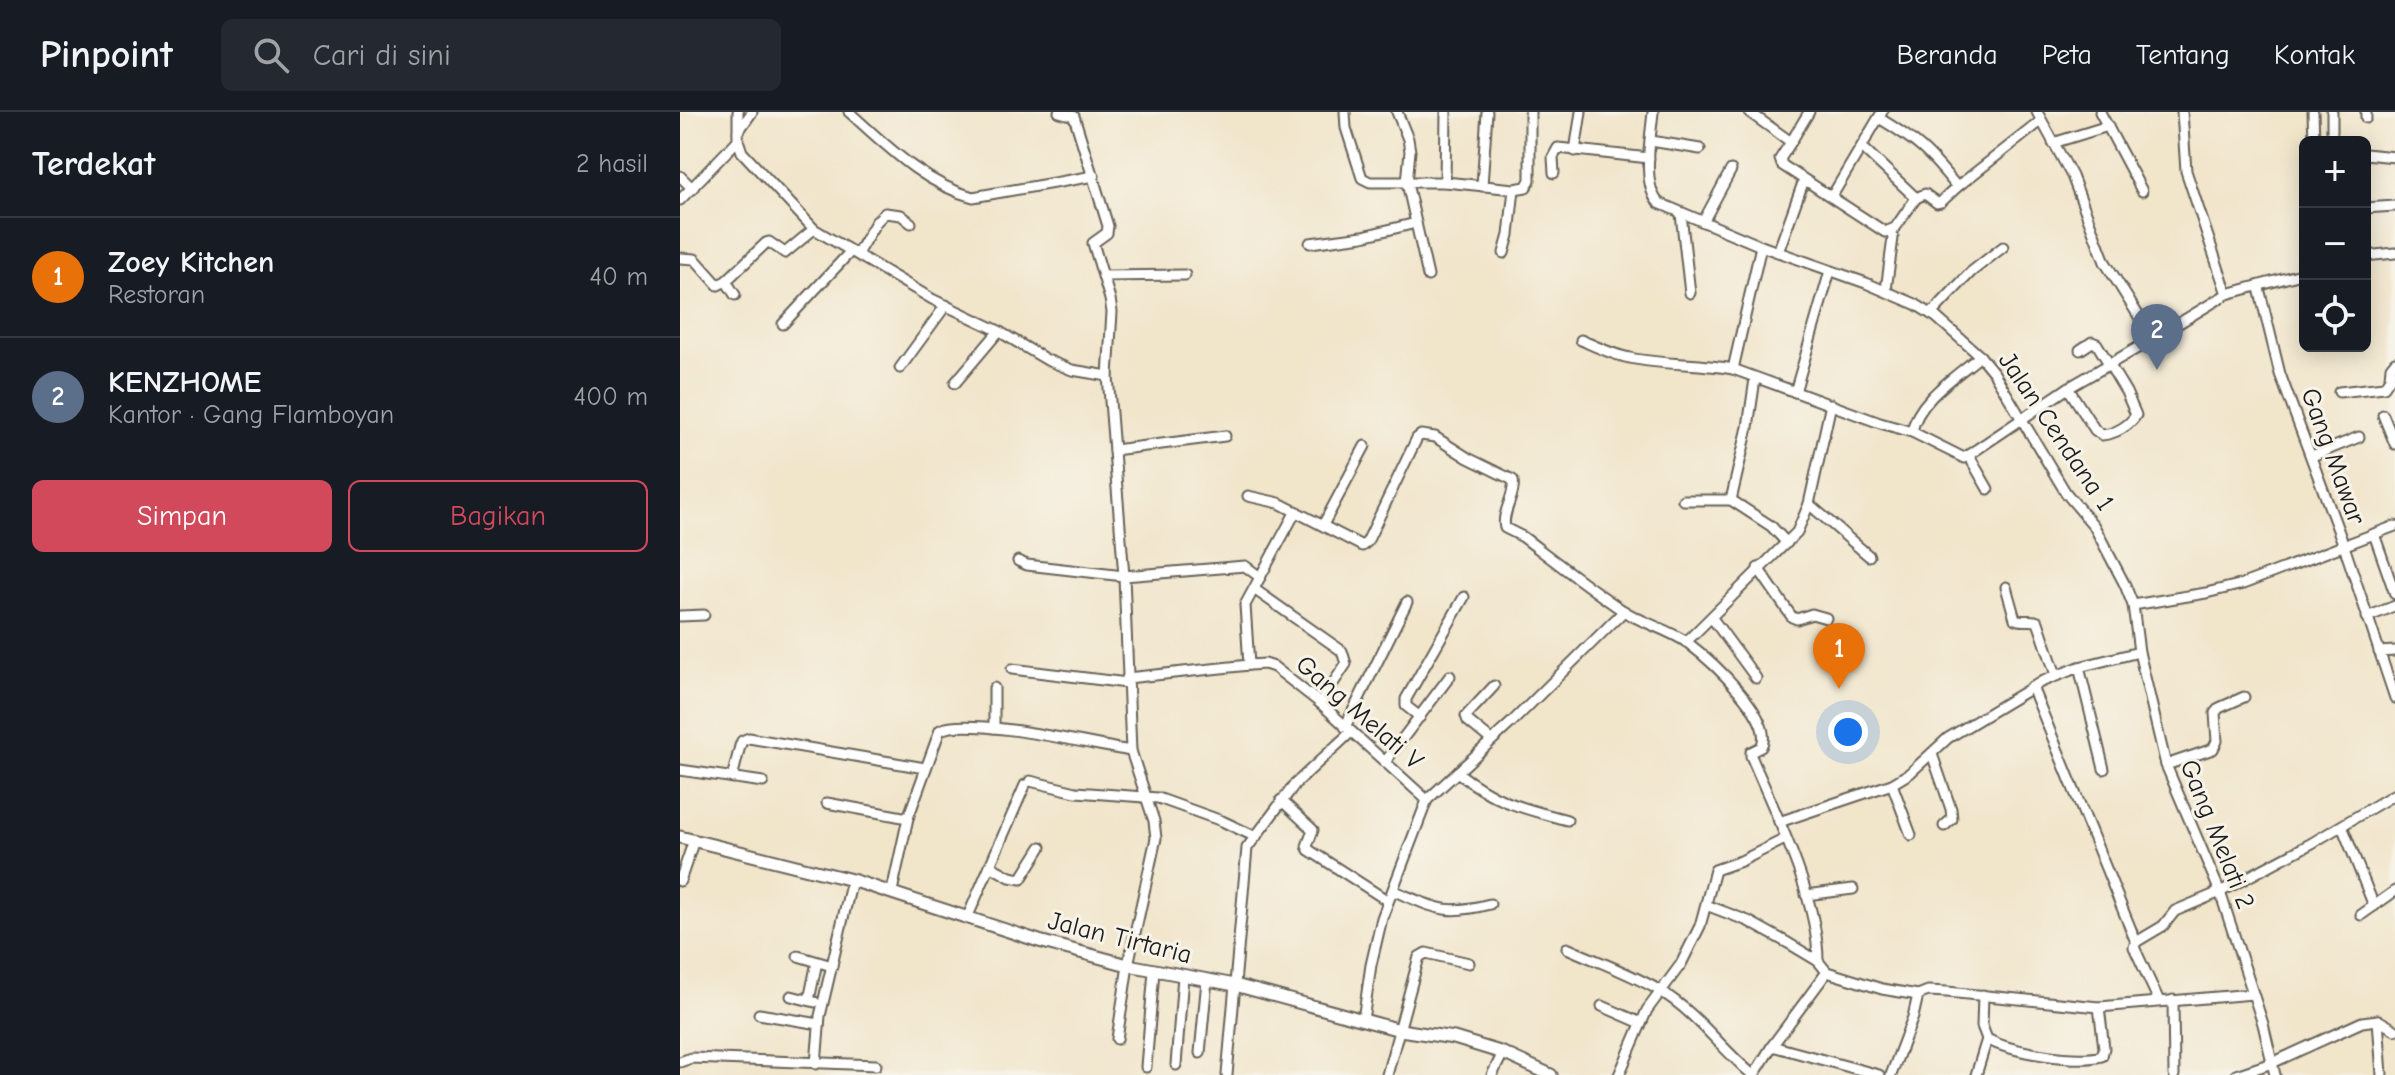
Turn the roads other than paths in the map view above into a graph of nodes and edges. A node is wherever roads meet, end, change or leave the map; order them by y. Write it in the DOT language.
graph roads {
  1 [pos="738,112"];
  2 [pos="752,112"];
  3 [pos="849,112"];
  4 [pos="1059,112"];
  5 [pos="1345,112"];
  6 [pos="1397,112"];
  7 [pos="1446,112"];
  8 [pos="1487,112"];
  9 [pos="1530,112"];
  10 [pos="1581,112"];
  11 [pos="1653,112"];
  12 [pos="1749,112"];
  13 [pos="1809,112"];
  14 [pos="2100,112"];
  15 [pos="2182,112"];
  16 [pos="2313,112"];
  17 [pos="2332,112"];
  18 [pos="1881,115"];
  19 [pos="2039,116"];
  20 [pos="2108,126"];
  21 [pos="2332,132"];
  22 [pos="738,136"];
  23 [pos="2314,136"];
  24 [pos="1651,141"];
  25 [pos="1791,142"];
  26 [pos="2053,143"];
  27 [pos="1862,147"];
  28 [pos="1700,149"];
  29 [pos="1575,151"];
  30 [pos="2371,155"];
  31 [pos="2395,157"];
  32 [pos="1649,158"];
  33 [pos="1731,170"];
  34 [pos="1554,173"];
  35 [pos="680,176"];
  36 [pos="1094,176"];
  37 [pos="1804,180"];
  38 [pos="1445,182"];
  39 [pos="1407,183"];
  40 [pos="1482,186"];
  41 [pos="1957,187"];
  42 [pos="693,189"];
  43 [pos="1514,189"];
  44 [pos="2142,191"];
  45 [pos="1832,196"];
  46 [pos="1916,198"];
  47 [pos="680,200"];
  48 [pos="2395,206"];
  49 [pos="2371,208"];
  50 [pos="1681,214"];
  51 [pos="1703,222"];
  52 [pos="911,223"];
  53 [pos="1416,223"];
  54 [pos="814,229"];
  55 [pos="1891,231"];
  56 [pos="1310,243"];
  57 [pos="1761,246"];
  58 [pos="2003,247"];
  59 [pos="854,252"];
  60 [pos="1778,252"];
  61 [pos="1504,253"];
  62 [pos="2395,253"];
  63 [pos="2371,255"];
  64 [pos="680,258"];
  65 [pos="1830,271"];
  66 [pos="1185,275"];
  67 [pos="2299,275"];
  68 [pos="1104,276"];
  69 [pos="1428,276"];
  70 [pos="726,281"];
  71 [pos="2259,288"];
  72 [pos="1886,290"];
  73 [pos="1690,293"];
  74 [pos="2227,294"];
  75 [pos="735,295"];
  76 [pos="946,305"];
  77 [pos="1931,314"];
  78 [pos="783,324"];
  79 [pos="999,331"];
  80 [pos="2153,339"];
  81 [pos="1581,340"];
  82 [pos="2080,350"];
  83 [pos="1980,356"];
  84 [pos="2395,362"];
  85 [pos="2111,365"];
  86 [pos="900,368"];
  87 [pos="1733,369"];
  88 [pos="1108,376"];
  89 [pos="1755,379"];
  90 [pos="955,383"];
  91 [pos="2068,388"];
  92 [pos="1795,392"];
  93 [pos="2339,392"];
  94 [pos="1831,404"];
  95 [pos="2383,415"];
  96 [pos="2023,420"];
  97 [pos="1912,432"];
  98 [pos="1225,436"];
  99 [pos="2359,437"];
  100 [pos="2395,444"];
  101 [pos="1365,446"];
  102 [pos="1114,450"];
  103 [pos="1969,456"];
  104 [pos="2312,456"];
  105 [pos="1988,489"];
  106 [pos="1248,496"];
  107 [pos="1683,500"];
  108 [pos="1731,500"];
  109 [pos="1809,504"];
  110 [pos="1296,511"];
  111 [pos="1323,525"];
  112 [pos="2395,526"];
  113 [pos="2374,534"];
  114 [pos="1787,543"];
  115 [pos="2344,546"];
  116 [pos="1869,556"];
  117 [pos="1018,561"];
  118 [pos="1758,568"];
  119 [pos="1124,576"];
  120 [pos="1260,577"];
  121 [pos="2006,587"];
  122 [pos="1254,589"];
  123 [pos="2395,594"];
  124 [pos="1464,597"];
  125 [pos="1407,602"];
  126 [pos="2133,605"];
  127 [pos="2395,606"];
  128 [pos="1624,611"];
  129 [pos="704,615"];
  130 [pos="680,616"];
  131 [pos="2367,617"];
  132 [pos="1712,618"];
  133 [pos="1826,618"];
  134 [pos="1686,642"];
  135 [pos="2395,651"];
  136 [pos="2139,652"];
  137 [pos="2379,652"];
  138 [pos="1249,665"];
  139 [pos="2079,667"];
  140 [pos="1012,669"];
  141 [pos="2056,675"];
  142 [pos="1450,676"];
  143 [pos="1756,678"];
  144 [pos="1127,681"];
  145 [pos="1494,686"];
  146 [pos="2032,687"];
  147 [pos="994,688"];
  148 [pos="2244,697"];
  149 [pos="2395,698"];
  150 [pos="1320,703"];
  151 [pos="1420,717"];
  152 [pos="994,728"];
  153 [pos="1348,729"];
  154 [pos="1491,740"];
  155 [pos="1131,751"];
  156 [pos="1932,754"];
  157 [pos="1385,762"];
  158 [pos="2166,765"];
  159 [pos="925,768"];
  160 [pos="2104,769"];
  161 [pos="680,770"];
  162 [pos="1457,772"];
  163 [pos="732,778"];
  164 [pos="763,782"];
  165 [pos="1892,784"];
  166 [pos="2395,794"];
  167 [pos="1147,798"];
  168 [pos="1281,800"];
  169 [pos="1427,800"];
  170 [pos="827,803"];
  171 [pos="908,818"];
  172 [pos="1567,820"];
  173 [pos="1779,822"];
  174 [pos="1944,826"];
  175 [pos="2342,826"];
  176 [pos="1911,835"];
  177 [pos="680,837"];
  178 [pos="1256,837"];
  179 [pos="1785,839"];
  180 [pos="694,840"];
  181 [pos="1041,847"];
  182 [pos="990,866"];
  183 [pos="852,880"];
  184 [pos="680,881"];
  185 [pos="1853,889"];
  186 [pos="892,891"];
  187 [pos="1394,891"];
  188 [pos="2395,891"];
  189 [pos="2220,892"];
  190 [pos="1806,895"];
  191 [pos="1388,901"];
  192 [pos="1490,904"];
  193 [pos="1706,905"];
  194 [pos="2374,906"];
  195 [pos="2361,915"];
  196 [pos="968,916"];
  197 [pos="2136,942"];
  198 [pos="1567,948"];
  199 [pos="798,956"];
  200 [pos="1818,961"];
  201 [pos="817,962"];
  202 [pos="1469,963"];
  203 [pos="1128,965"];
  204 [pos="832,966"];
  205 [pos="1154,971"];
  206 [pos="1827,972"];
  207 [pos="1183,976"];
  208 [pos="1207,980"];
  209 [pos="1235,985"];
  210 [pos="1661,991"];
  211 [pos="2253,994"];
  212 [pos="1918,995"];
  213 [pos="1983,995"];
  214 [pos="791,996"];
  215 [pos="809,1000"];
  216 [pos="2173,1000"];
  217 [pos="2159,1001"];
  218 [pos="823,1004"];
  219 [pos="1602,1006"];
  220 [pos="2099,1007"];
  221 [pos="759,1014"];
  222 [pos="1363,1020"];
  223 [pos="2378,1020"];
  224 [pos="1641,1023"];
  225 [pos="819,1024"];
  226 [pos="1400,1030"];
  227 [pos="2395,1030"];
  228 [pos="1117,1039"];
  229 [pos="1987,1039"];
  230 [pos="1772,1046"];
  231 [pos="1200,1053"];
  232 [pos="1503,1053"];
  233 [pos="680,1062"];
  234 [pos="2272,1063"];
  235 [pos="816,1064"];
  236 [pos="876,1065"];
  237 [pos="1176,1065"];
  238 [pos="1146,1067"];
  239 [pos="836,1070"];
  240 [pos="1227,1075"];
  241 [pos="1387,1075"];
  242 [pos="1492,1075"];
  243 [pos="1551,1075"];
  244 [pos="1619,1075"];
  245 [pos="1754,1075"];
  246 [pos="1879,1075"];
  247 [pos="1891,1075"];
  248 [pos="1976,1075"];
  249 [pos="2174,1075"];
  250 [pos="2236,1075"];
  251 [pos="2275,1075"];
  252 [pos="2382,1075"];
  1 -- 22 [label="street"];
  2 -- 22 [label="street"];
  3 -- 36 [label="street"];
  4 -- 36 [label="street"];
  5 -- 39 [label="street"];
  6 -- 39 [label="street"];
  7 -- 38 [label="street"];
  8 -- 40 [label="street"];
  9 -- 43 [label="street"];
  10 -- 29 [label="street"];
  11 -- 24 [label="street, Jalan Cendana 1"];
  12 -- 25 [label="street"];
  13 -- 25 [label="street"];
  14 -- 20 [label="street"];
  15 -- 74 [label="street"];
  16 -- 23 [label="street"];
  17 -- 21 [label="street"];
  18 -- 27 [label="street"];
  18 -- 41 [label="street"];
  19 -- 26 [label="street"];
  19 -- 41 [label="street"];
  20 -- 26 [label="street"];
  20 -- 44 [label="street"];
  22 -- 42 [label="street"];
  22 -- 54 [label="street"];
  24 -- 28 [label="street"];
  24 -- 32 [label="street, Jalan Cendana 1"];
  25 -- 37 [label="street"];
  26 -- 80 [label="street"];
  27 -- 45 [label="street"];
  27 -- 46 [label="street"];
  29 -- 32 [label="street"];
  29 -- 34 [label="street"];
  30 -- 31 [label="street"];
  32 -- 50 [label="street, Jalan Cendana 1"];
  33 -- 51 [label="street"];
  35 -- 42 [label="street"];
  36 -- 68 [label="street"];
  37 -- 45 [label="street"];
  37 -- 60 [label="street"];
  38 -- 39 [label="street"];
  38 -- 40 [label="street"];
  39 -- 53 [label="street"];
  40 -- 43 [label="street"];
  41 -- 46 [label="street"];
  42 -- 47 [label="street"];
  43 -- 61 [label="street"];
  45 -- 55 [label="street"];
  46 -- 55 [label="street"];
  48 -- 49 [label="street"];
  50 -- 51 [label="street, Jalan Cendana 1"];
  50 -- 73 [label="street"];
  51 -- 57 [label="street, Jalan Cendana 1"];
  52 -- 59 [label="street"];
  53 -- 56 [label="street"];
  53 -- 69 [label="street"];
  54 -- 59 [label="street"];
  54 -- 70 [label="street"];
  55 -- 72 [label="street"];
  57 -- 60 [label="street, Jalan Cendana 1"];
  57 -- 87 [label="street"];
  58 -- 77 [label="street"];
  59 -- 76 [label="street"];
  59 -- 78 [label="street"];
  60 -- 65 [label="street, Jalan Cendana 1"];
  62 -- 63 [label="street"];
  64 -- 70 [label="street"];
  65 -- 72 [label="street, Jalan Cendana 1"];
  65 -- 92 [label="street"];
  66 -- 68 [label="street"];
  67 -- 71 [label="street"];
  68 -- 88 [label="street"];
  70 -- 75 [label="street"];
  71 -- 74 [label="street"];
  71 -- 104 [label="street, Gang Mawar"];
  72 -- 77 [label="street, Jalan Cendana 1"];
  74 -- 80 [label="street"];
  76 -- 79 [label="street"];
  76 -- 86 [label="street"];
  77 -- 83 [label="street, Jalan Cendana 1"];
  79 -- 88 [label="street"];
  79 -- 90 [label="street"];
  80 -- 85 [label="street"];
  81 -- 87 [label="street"];
  82 -- 85 [label="street"];
  83 -- 96 [label="street, Jalan Cendana 1"];
  83 -- 97 [label="street"];
  84 -- 93 [label="street"];
  85 -- 91 [label="street"];
  85 -- 91 [label="street"];
  87 -- 89 [label="street"];
  88 -- 102 [label="street"];
  89 -- 92 [label="street"];
  89 -- 108 [label="street"];
  91 -- 96 [label="street"];
  92 -- 94 [label="street"];
  94 -- 97 [label="street"];
  94 -- 109 [label="street"];
  95 -- 100 [label="street"];
  96 -- 103 [label="street"];
  96 -- 126 [label="street, Jalan Cendana 1"];
  97 -- 103 [label="street"];
  98 -- 102 [label="street"];
  99 -- 104 [label="street"];
  101 -- 111 [label="street"];
  102 -- 119 [label="street"];
  103 -- 105 [label="street"];
  104 -- 115 [label="street, Gang Mawar"];
  106 -- 110 [label="street"];
  107 -- 108 [label="street"];
  108 -- 114 [label="street"];
  109 -- 114 [label="street"];
  109 -- 116 [label="street"];
  110 -- 111 [label="street"];
  110 -- 120 [label="street"];
  111 -- 128 [label="street"];
  112 -- 113 [label="street"];
  113 -- 115 [label="street"];
  113 -- 123 [label="street"];
  114 -- 118 [label="street"];
  115 -- 126 [label="street"];
  115 -- 131 [label="street, Gang Mawar"];
  117 -- 119 [label="street"];
  118 -- 132 [label="street"];
  118 -- 133 [label="street"];
  119 -- 120 [label="street"];
  119 -- 144 [label="street"];
  120 -- 122 [label="street"];
  121 -- 141 [label="street"];
  122 -- 138 [label="street"];
  122 -- 150 [label="street"];
  124 -- 151 [label="street"];
  125 -- 153 [label="street"];
  126 -- 136 [label="street, Gang Melati 2"];
  127 -- 131 [label="street"];
  128 -- 134 [label="street"];
  128 -- 154 [label="street"];
  129 -- 130 [label="street"];
  131 -- 137 [label="street, Gang Mawar"];
  132 -- 134 [label="street"];
  132 -- 143 [label="street"];
  134 -- 173 [label="street"];
  135 -- 137 [label="street"];
  136 -- 139 [label="street"];
  136 -- 158 [label="street, Gang Melati 2"];
  137 -- 149 [label="street, Gang Mawar"];
  138 -- 144 [label="street, Gang Melati V"];
  138 -- 150 [label="street, Gang Melati V"];
  139 -- 141 [label="street"];
  139 -- 160 [label="street"];
  140 -- 144 [label="street, Gang Melati V"];
  141 -- 146 [label="street"];
  142 -- 151 [label="street"];
  144 -- 155 [label="street"];
  145 -- 154 [label="street"];
  146 -- 156 [label="street"];
  146 -- 197 [label="street"];
  147 -- 152 [label="street"];
  148 -- 158 [label="street"];
  150 -- 153 [label="street, Gang Melati V"];
  151 -- 157 [label="street"];
  152 -- 155 [label="street"];
  152 -- 159 [label="street"];
  153 -- 157 [label="street, Gang Melati V"];
  153 -- 168 [label="street"];
  154 -- 162 [label="street"];
  155 -- 167 [label="street"];
  156 -- 165 [label="street"];
  156 -- 174 [label="street"];
  157 -- 169 [label="street, Gang Melati V"];
  158 -- 189 [label="street, Gang Melati 2"];
  159 -- 163 [label="street"];
  159 -- 171 [label="street"];
  161 -- 163 [label="street"];
  162 -- 169 [label="street"];
  162 -- 172 [label="street"];
  163 -- 164 [label="street"];
  165 -- 173 [label="street"];
  165 -- 176 [label="street"];
  166 -- 175 [label="street"];
  167 -- 178 [label="street"];
  167 -- 182 [label="street"];
  167 -- 203 [label="street"];
  168 -- 178 [label="street"];
  168 -- 191 [label="street"];
  169 -- 187 [label="street, Gang Melati V"];
  170 -- 171 [label="street"];
  171 -- 186 [label="street"];
  173 -- 179 [label="street"];
  175 -- 189 [label="street"];
  175 -- 194 [label="street"];
  177 -- 180 [label="street, Jalan Tirtaria"];
  178 -- 209 [label="street"];
  179 -- 190 [label="street"];
  179 -- 193 [label="street"];
  180 -- 183 [label="street, Jalan Tirtaria"];
  180 -- 184 [label="street"];
  181 -- 182 [label="street"];
  182 -- 196 [label="street"];
  183 -- 186 [label="street, Jalan Tirtaria"];
  183 -- 204 [label="street"];
  185 -- 190 [label="street"];
  186 -- 196 [label="street, Jalan Tirtaria"];
  187 -- 191 [label="street, Gang Melati V"];
  187 -- 192 [label="street"];
  188 -- 194 [label="street"];
  189 -- 197 [label="street"];
  189 -- 211 [label="street, Gang Melati 2"];
  190 -- 200 [label="street"];
  191 -- 222 [label="street, Gang Melati V"];
  193 -- 200 [label="street"];
  193 -- 210 [label="street"];
  194 -- 195 [label="street"];
  196 -- 203 [label="street, Jalan Tirtaria"];
  197 -- 217 [label="street"];
  198 -- 210 [label="street"];
  199 -- 201 [label="street"];
  200 -- 206 [label="street"];
  201 -- 204 [label="street"];
  201 -- 215 [label="street"];
  202 -- 226 [label="street"];
  203 -- 205 [label="street, Jalan Tirtaria"];
  203 -- 228 [label="street"];
  204 -- 218 [label="street"];
  205 -- 207 [label="street, Jalan Tirtaria"];
  205 -- 238 [label="street"];
  206 -- 212 [label="street"];
  206 -- 230 [label="street"];
  207 -- 208 [label="street, Jalan Tirtaria"];
  207 -- 237 [label="street"];
  208 -- 209 [label="street, Jalan Tirtaria"];
  208 -- 231 [label="street"];
  209 -- 222 [label="street, Jalan Tirtaria"];
  209 -- 240 [label="street"];
  210 -- 224 [label="street"];
  210 -- 245 [label="street"];
  211 -- 216 [label="street"];
  211 -- 234 [label="street, Gang Melati 2"];
  212 -- 213 [label="street"];
  212 -- 247 [label="street"];
  213 -- 220 [label="street"];
  213 -- 229 [label="street"];
  214 -- 215 [label="street"];
  215 -- 218 [label="street"];
  216 -- 217 [label="street"];
  216 -- 249 [label="street"];
  217 -- 220 [label="street"];
  218 -- 225 [label="street"];
  219 -- 224 [label="street"];
  220 -- 229 [label="street"];
  221 -- 225 [label="street"];
  222 -- 226 [label="street, Jalan Tirtaria"];
  223 -- 227 [label="street"];
  223 -- 234 [label="street"];
  223 -- 252 [label="street"];
  224 -- 244 [label="street"];
  225 -- 235 [label="street"];
  226 -- 232 [label="street, Jalan Tirtaria"];
  226 -- 241 [label="street"];
  229 -- 248 [label="street"];
  230 -- 245 [label="street"];
  230 -- 246 [label="street"];
  232 -- 242 [label="street"];
  232 -- 243 [label="street, Jalan Tirtaria"];
  233 -- 235 [label="street"];
  234 -- 250 [label="street"];
  234 -- 251 [label="street, Gang Melati 2"];
  235 -- 239 [label="street"];
  236 -- 239 [label="street"];
}
